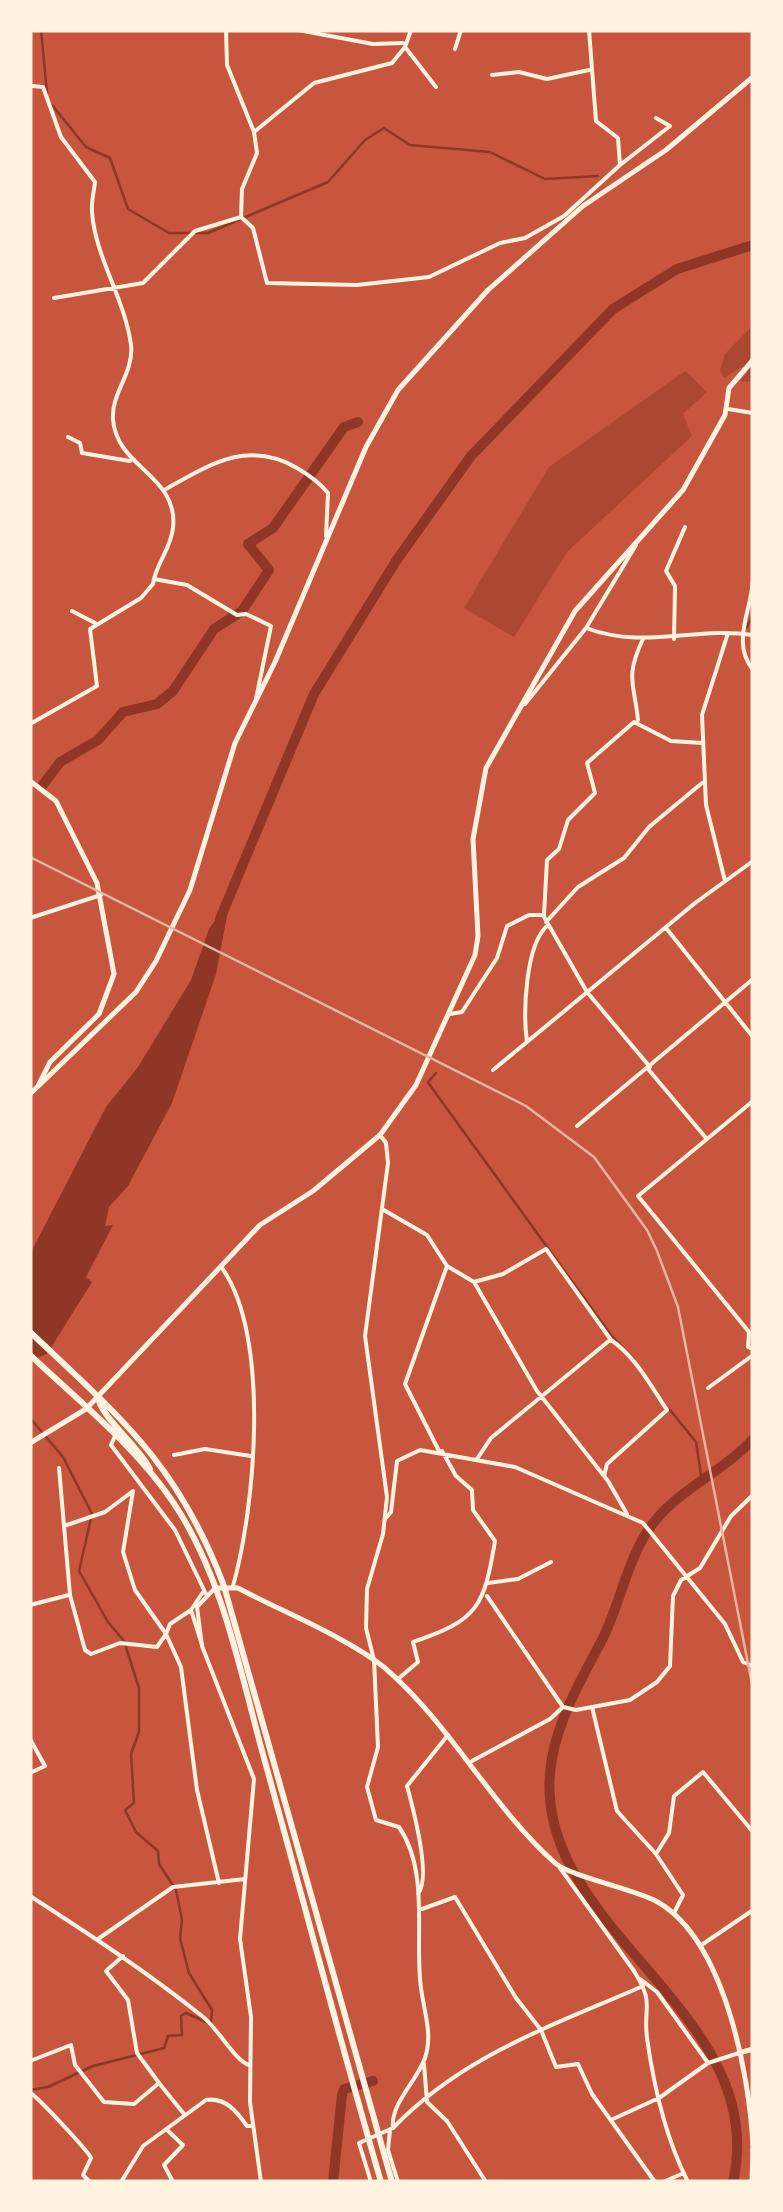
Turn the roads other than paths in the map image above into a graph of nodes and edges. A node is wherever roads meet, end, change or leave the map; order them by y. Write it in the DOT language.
graph roads {
  1 [pos="226,30"];
  2 [pos="298,30"];
  3 [pos="410,30"];
  4 [pos="461,30"];
  5 [pos="589,30"];
  6 [pos="404,45"];
  7 [pos="455,48"];
  8 [pos="590,70"];
  9 [pos="492,75"];
  10 [pos="753,77"];
  11 [pos="32,86"];
  12 [pos="436,87"];
  13 [pos="656,118"];
  14 [pos="254,132"];
  15 [pos="620,165"];
  16 [pos="244,218"];
  17 [pos="566,218"];
  18 [pos="119,290"];
  19 [pos="54,298"];
  20 [pos="753,360"];
  21 [pos="726,408"];
  22 [pos="753,413"];
  23 [pos="68,437"];
  24 [pos="130,461"];
  25 [pos="165,490"];
  26 [pos="685,527"];
  27 [pos="326,536"];
  28 [pos="637,541"];
  29 [pos="154,578"];
  30 [pos="753,580"];
  31 [pos="72,612"];
  32 [pos="95,623"];
  33 [pos="586,628"];
  34 [pos="728,632"];
  35 [pos="741,633"];
  36 [pos="753,635"];
  37 [pos="643,638"];
  38 [pos="674,639"];
  39 [pos="753,670"];
  40 [pos="256,699"];
  41 [pos="517,710"];
  42 [pos="638,722"];
  43 [pos="30,724"];
  44 [pos="702,742"];
  45 [pos="30,781"];
  46 [pos="703,782"];
  47 [pos="753,861"];
  48 [pos="725,881"];
  49 [pos="101,894"];
  50 [pos="544,915"];
  51 [pos="30,918"];
  52 [pos="547,923"];
  53 [pos="666,927"];
  54 [pos="753,978"];
  55 [pos="587,992"];
  56 [pos="724,999"];
  57 [pos="450,1014"];
  58 [pos="753,1038"];
  59 [pos="527,1042"];
  60 [pos="649,1068"];
  61 [pos="494,1070"];
  62 [pos="39,1084"];
  63 [pos="30,1094"];
  64 [pos="753,1101"];
  65 [pos="576,1126"];
  66 [pos="380,1135"];
  67 [pos="706,1138"];
  68 [pos="382,1209"];
  69 [pos="221,1266"];
  70 [pos="447,1266"];
  71 [pos="474,1282"];
  72 [pos="30,1332"];
  73 [pos="611,1340"];
  74 [pos="753,1352"];
  75 [pos="30,1355"];
  76 [pos="708,1388"];
  77 [pos="95,1394"];
  78 [pos="542,1396"];
  79 [pos="84,1406"];
  80 [pos="115,1436"];
  81 [pos="30,1443"];
  82 [pos="441,1451"];
  83 [pos="174,1454"];
  84 [pos="251,1456"];
  85 [pos="477,1459"];
  86 [pos="59,1468"];
  87 [pos="604,1476"];
  88 [pos="155,1479"];
  89 [pos="134,1483"];
  90 [pos="132,1491"];
  91 [pos="753,1495"];
  92 [pos="627,1515"];
  93 [pos="386,1519"];
  94 [pos="63,1526"];
  95 [pos="551,1562"];
  96 [pos="685,1577"];
  97 [pos="488,1583"];
  98 [pos="228,1587"];
  99 [pos="205,1593"];
  100 [pos="486,1594"];
  101 [pos="70,1595"];
  102 [pos="30,1604"];
  103 [pos="191,1610"];
  104 [pos="166,1634"];
  105 [pos="202,1646"];
  106 [pos="374,1660"];
  107 [pos="753,1666"];
  108 [pos="396,1680"];
  109 [pos="592,1706"];
  110 [pos="563,1708"];
  111 [pos="448,1735"];
  112 [pos="30,1739"];
  113 [pos="472,1761"];
  114 [pos="30,1774"];
  115 [pos="753,1832"];
  116 [pos="656,1854"];
  117 [pos="563,1869"];
  118 [pos="246,1880"];
  119 [pos="219,1883"];
  120 [pos="418,1894"];
  121 [pos="30,1896"];
  122 [pos="420,1909"];
  123 [pos="753,1910"];
  124 [pos="674,1913"];
  125 [pos="98,1939"];
  126 [pos="700,1946"];
  127 [pos="123,1956"];
  128 [pos="638,1978"];
  129 [pos="643,1986"];
  130 [pos="541,2030"];
  131 [pos="753,2049"];
  132 [pos="739,2053"];
  133 [pos="30,2061"];
  134 [pos="423,2063"];
  135 [pos="709,2063"];
  136 [pos="250,2065"];
  137 [pos="159,2084"];
  138 [pos="30,2092"];
  139 [pos="425,2095"];
  140 [pos="659,2098"];
  141 [pos="751,2107"];
  142 [pos="184,2114"];
  143 [pos="613,2119"];
  144 [pos="252,2126"];
  145 [pos="166,2129"];
  146 [pos="391,2129"];
  147 [pos="377,2134"];
  148 [pos="368,2136"];
  149 [pos="753,2147"];
  150 [pos="684,2173"];
  151 [pos="90,2182"];
  152 [pos="121,2182"];
  153 [pos="173,2182"];
  154 [pos="261,2182"];
  155 [pos="371,2182"];
  156 [pos="381,2182"];
  157 [pos="395,2182"];
  158 [pos="486,2182"];
  159 [pos="655,2182"];
  160 [pos="664,2182"];
  161 [pos="688,2182"];
  162 [pos="752,2182"];
  1 -- 14 [label="street"];
  2 -- 6 [label="street"];
  3 -- 6 [label="street"];
  4 -- 7 [label="street"];
  5 -- 8 [label="street"];
  6 -- 12 [label="street"];
  6 -- 14 [label="street"];
  8 -- 9 [label="street"];
  8 -- 15 [label="street"];
  10 -- 17 [label="main road"];
  11 -- 18 [label="street"];
  13 -- 15 [label="street"];
  14 -- 16 [label="street"];
  15 -- 17 [label="street"];
  16 -- 17 [label="street"];
  16 -- 18 [label="street"];
  17 -- 27 [label="main road"];
  18 -- 19 [label="street"];
  18 -- 24 [label="street"];
  20 -- 21 [label="main road"];
  21 -- 22 [label="street"];
  21 -- 28 [label="main road"];
  23 -- 24 [label="street"];
  24 -- 25 [label="street"];
  25 -- 27 [label="street"];
  25 -- 29 [label="street"];
  26 -- 38 [label="street"];
  27 -- 40 [label="main road"];
  28 -- 33 [label="street"];
  28 -- 41 [label="main road"];
  29 -- 32 [label="street"];
  29 -- 40 [label="street"];
  30 -- 35 [label="street"];
  31 -- 32 [label="street"];
  32 -- 43 [label="street"];
  33 -- 37 [label="street"];
  33 -- 41 [label="street"];
  34 -- 35 [label="street"];
  34 -- 38 [label="street"];
  34 -- 44 [label="street"];
  35 -- 36 [label="street"];
  35 -- 39 [label="street"];
  37 -- 38 [label="street"];
  37 -- 42 [label="street"];
  40 -- 62 [label="main road"];
  41 -- 57 [label="main road"];
  42 -- 44 [label="street"];
  42 -- 50 [label="street"];
  44 -- 46 [label="street"];
  45 -- 49 [label="main road"];
  46 -- 48 [label="street"];
  46 -- 52 [label="street"];
  47 -- 48 [label="street"];
  48 -- 53 [label="street"];
  49 -- 51 [label="street"];
  49 -- 62 [label="main road"];
  50 -- 52 [label="street"];
  50 -- 57 [label="street"];
  52 -- 55 [label="street"];
  52 -- 59 [label="street"];
  53 -- 55 [label="street"];
  53 -- 56 [label="street"];
  54 -- 56 [label="street"];
  55 -- 59 [label="street"];
  55 -- 60 [label="street"];
  56 -- 58 [label="street"];
  56 -- 60 [label="street"];
  57 -- 66 [label="main road"];
  59 -- 61 [label="street"];
  60 -- 65 [label="street"];
  60 -- 67 [label="street"];
  62 -- 63 [label="main road"];
  64 -- 67 [label="street"];
  66 -- 68 [label="street"];
  66 -- 69 [label="main road"];
  67 -- 74 [label="street"];
  68 -- 70 [label="street"];
  68 -- 93 [label="street"];
  69 -- 77 [label="main road"];
  69 -- 84 [label="street"];
  70 -- 71 [label="street"];
  70 -- 82 [label="street"];
  71 -- 73 [label="street"];
  71 -- 78 [label="street"];
  72 -- 77 [label="highway"];
  73 -- 78 [label="street"];
  73 -- 87 [label="street"];
  74 -- 76 [label="street"];
  75 -- 79 [label="highway"];
  77 -- 79 [label="main road"];
  77 -- 88 [label="highway"];
  77 -- 98 [label="highway"];
  78 -- 85 [label="street"];
  78 -- 87 [label="street"];
  79 -- 80 [label="highway"];
  79 -- 81 [label="main road"];
  80 -- 88 [label="highway"];
  80 -- 99 [label="street"];
  82 -- 85 [label="street"];
  82 -- 93 [label="street"];
  82 -- 97 [label="street"];
  83 -- 84 [label="street"];
  84 -- 98 [label="street"];
  85 -- 92 [label="street"];
  86 -- 94 [label="street"];
  87 -- 92 [label="street"];
  88 -- 98 [label="highway"];
  89 -- 90 [label="street"];
  90 -- 94 [label="street"];
  90 -- 104 [label="street"];
  91 -- 96 [label="street"];
  92 -- 96 [label="street"];
  93 -- 106 [label="street"];
  94 -- 101 [label="street"];
  95 -- 97 [label="street"];
  96 -- 107 [label="street"];
  96 -- 109 [label="street"];
  97 -- 100 [label="street"];
  98 -- 99 [label="street"];
  98 -- 106 [label="main road"];
  98 -- 147 [label="highway"];
  98 -- 148 [label="highway"];
  99 -- 103 [label="street"];
  99 -- 105 [label="street"];
  100 -- 108 [label="street"];
  100 -- 110 [label="street"];
  101 -- 102 [label="street"];
  101 -- 104 [label="street"];
  103 -- 104 [label="street"];
  103 -- 105 [label="street"];
  104 -- 119 [label="street"];
  105 -- 118 [label="street"];
  106 -- 108 [label="main road"];
  106 -- 120 [label="street"];
  108 -- 111 [label="main road"];
  109 -- 110 [label="street"];
  109 -- 116 [label="street"];
  110 -- 113 [label="street"];
  111 -- 113 [label="main road"];
  111 -- 120 [label="street"];
  112 -- 114 [label="street"];
  113 -- 117 [label="main road"];
  115 -- 116 [label="street"];
  116 -- 124 [label="street"];
  117 -- 124 [label="main road"];
  117 -- 128 [label="street"];
  118 -- 119 [label="street"];
  118 -- 136 [label="street"];
  119 -- 125 [label="street"];
  120 -- 122 [label="street"];
  121 -- 125 [label="street"];
  122 -- 130 [label="street"];
  122 -- 134 [label="street"];
  123 -- 126 [label="street"];
  124 -- 126 [label="main road"];
  125 -- 127 [label="street"];
  126 -- 132 [label="main road"];
  127 -- 136 [label="street"];
  127 -- 137 [label="street"];
  128 -- 129 [label="street"];
  128 -- 135 [label="street"];
  129 -- 130 [label="street"];
  129 -- 140 [label="street"];
  130 -- 139 [label="street"];
  130 -- 143 [label="street"];
  131 -- 132 [label="main road"];
  132 -- 135 [label="street"];
  132 -- 141 [label="main road"];
  133 -- 137 [label="street"];
  134 -- 139 [label="street"];
  134 -- 146 [label="street"];
  135 -- 140 [label="street"];
  136 -- 144 [label="street"];
  137 -- 142 [label="street"];
  138 -- 151 [label="street"];
  139 -- 146 [label="street"];
  139 -- 158 [label="street"];
  140 -- 143 [label="street"];
  140 -- 150 [label="street"];
  141 -- 149 [label="main road"];
  142 -- 144 [label="street"];
  142 -- 145 [label="street"];
  143 -- 159 [label="street"];
  144 -- 154 [label="street"];
  145 -- 152 [label="street"];
  145 -- 153 [label="street"];
  146 -- 147 [label="street"];
  146 -- 157 [label="street"];
  147 -- 148 [label="street"];
  147 -- 157 [label="highway"];
  148 -- 155 [label="street"];
  148 -- 156 [label="highway"];
  149 -- 162 [label="main road"];
  150 -- 160 [label="street"];
  150 -- 161 [label="street"];
}
